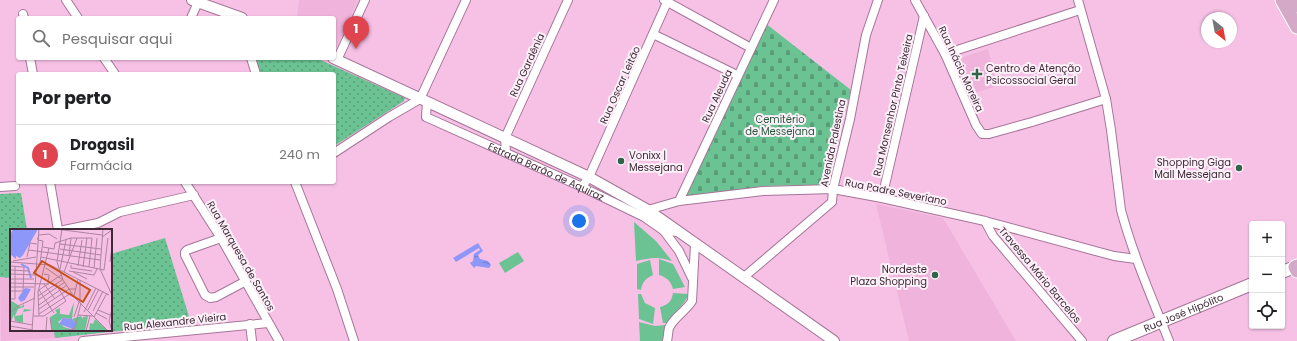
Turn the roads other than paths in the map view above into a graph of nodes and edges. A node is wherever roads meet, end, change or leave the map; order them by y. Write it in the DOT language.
graph roads {
  1 [pos="66,0"];
  2 [pos="365,0"];
  3 [pos="466,0"];
  4 [pos="568,0"];
  5 [pos="774,0"];
  6 [pos="878,0"];
  7 [pos="915,0"];
  8 [pos="1078,0"];
  9 [pos="1282,0"];
  10 [pos="1294,0"];
  11 [pos="196,1"];
  12 [pos="666,1"];
  13 [pos="1297,6"];
  14 [pos="1080,10"];
  15 [pos="77,16"];
  16 [pos="192,16"];
  17 [pos="237,16"];
  18 [pos="924,16"];
  19 [pos="1297,27"];
  20 [pos="653,34"];
  21 [pos="751,48"];
  22 [pos="945,54"];
  23 [pos="336,57"];
  24 [pos="336,59"];
  25 [pos="30,60"];
  26 [pos="105,60"];
  27 [pos="252,60"];
  28 [pos="32,72"];
  29 [pos="114,72"];
  30 [pos="255,72"];
  31 [pos="733,73"];
  32 [pos="1106,98"];
  33 [pos="423,101"];
  34 [pos="504,138"];
  35 [pos="336,152"];
  36 [pos="506,152"];
  37 [pos="538,153"];
  38 [pos="541,168"];
  39 [pos="589,177"];
  40 [pos="50,184"];
  41 [pos="186,184"];
  42 [pos="296,184"];
  43 [pos="15,186"];
  44 [pos="582,186"];
  45 [pos="0,187"];
  46 [pos="833,189"];
  47 [pos="194,195"];
  48 [pos="882,198"];
  49 [pos="679,201"];
  50 [pos="635,203"];
  51 [pos="625,208"];
  52 [pos="648,210"];
  53 [pos="985,221"];
  54 [pos="58,229"];
  55 [pos="69,229"];
  56 [pos="664,231"];
  57 [pos="679,232"];
  58 [pos="221,238"];
  59 [pos="695,244"];
  60 [pos="1136,259"];
  61 [pos="1296,268"];
  62 [pos="1285,271"];
  63 [pos="744,277"];
  64 [pos="692,278"];
  65 [pos="246,281"];
  66 [pos="1249,285"];
  67 [pos="1162,322"];
  68 [pos="268,323"];
  69 [pos="250,324"];
  70 [pos="83,341"];
  71 [pos="252,341"];
  72 [pos="279,341"];
  73 [pos="354,341"];
  74 [pos="667,341"];
  75 [pos="834,341"];
  76 [pos="1082,341"];
  77 [pos="1114,341"];
  78 [pos="1170,341"];
  1 -- 15 [label="street"];
  2 -- 23 [label="street"];
  3 -- 33 [label="street"];
  4 -- 34 [label="street, Rua Gardênia"];
  5 -- 21 [label="street, Rua Aleuda"];
  6 -- 46 [label="street, Avenida Palestina"];
  7 -- 18 [label="street, Rua Inácio Moreira"];
  8 -- 14 [label="street"];
  9 -- 19 [label="main road"];
  10 -- 13 [label="main road"];
  11 -- 16 [label="street"];
  11 -- 17 [label="street"];
  12 -- 20 [label="street, Rua Oscar Leitão"];
  12 -- 21 [label="street"];
  14 -- 22 [label="street"];
  14 -- 32 [label="street"];
  18 -- 22 [label="street, Rua Inácio Moreira"];
  18 -- 48 [label="street, Rua Monsenhor Pinto Teixeira"];
  20 -- 31 [label="street"];
  20 -- 39 [label="street, Rua Oscar Leitão"];
  21 -- 49 [label="street, Rua Aleuda"];
  22 -- 32 [label="street, Rua Inácio Moreira"];
  24 -- 33 [label="street, Estrada Barão de Aquiraz"];
  25 -- 28 [label="street"];
  26 -- 29 [label="street"];
  27 -- 30 [label="street"];
  32 -- 60 [label="street"];
  33 -- 34 [label="street, Estrada Barão de Aquiraz"];
  33 -- 35 [label="street"];
  33 -- 36 [label="street, Estrada Barão de Aquiraz"];
  34 -- 36 [label="street"];
  34 -- 37 [label="street, Estrada Barão de Aquiraz"];
  36 -- 38 [label="street, Estrada Barão de Aquiraz"];
  37 -- 38 [label="street"];
  37 -- 39 [label="street, Estrada Barão de Aquiraz"];
  38 -- 44 [label="street, Estrada Barão de Aquiraz"];
  39 -- 44 [label="street, Rua Oscar Leitão"];
  39 -- 50 [label="street, Estrada Barão de Aquiraz"];
  40 -- 54 [label="street"];
  41 -- 47 [label="street, Rua Marquesa de Santos"];
  42 -- 73 [label="street"];
  43 -- 45 [label="street"];
  44 -- 51 [label="street, Estrada Barão de Aquiraz"];
  46 -- 48 [label="street, Rua Padre Severíano"];
  46 -- 49 [label="street, Rua Padre Severíano"];
  46 -- 63 [label="street, Avenida Palestina"];
  47 -- 55 [label="street"];
  47 -- 58 [label="street, Rua Marquesa de Santos"];
  48 -- 53 [label="street, Rua Padre Severíano"];
  49 -- 52 [label="street, Rua Padre Severíano"];
  50 -- 51 [label="street"];
  50 -- 52 [label="street, Estrada Barão de Aquiraz"];
  51 -- 56 [label="street, Estrada Barão de Aquiraz"];
  52 -- 57 [label="street, Estrada Barão de Aquiraz"];
  53 -- 60 [label="street, Rua Padre Severíano"];
  53 -- 76 [label="street, Travessa Mário Barcelos"];
  56 -- 57 [label="street"];
  56 -- 64 [label="street"];
  57 -- 59 [label="street, Estrada Barão de Aquiraz"];
  58 -- 65 [label="street, Rua Marquesa de Santos"];
  58 -- 65 [label="street"];
  59 -- 63 [label="street, Estrada Barão de Aquiraz"];
  59 -- 64 [label="street"];
  60 -- 67 [label="street"];
  61 -- 62 [label="main road"];
  63 -- 75 [label="street, Estrada Barão de Aquiraz"];
  64 -- 74 [label="street"];
  65 -- 68 [label="street, Rua Marquesa de Santos"];
  66 -- 67 [label="main road, Rua José Hipólito"];
  67 -- 77 [label="main road, Rua José Hipólito"];
  67 -- 78 [label="street"];
  68 -- 69 [label="street, Rua Alexandre Vieira"];
  68 -- 72 [label="street, Rua Marquesa de Santos"];
  69 -- 70 [label="street, Rua Alexandre Vieira"];
  69 -- 71 [label="street"];
}
